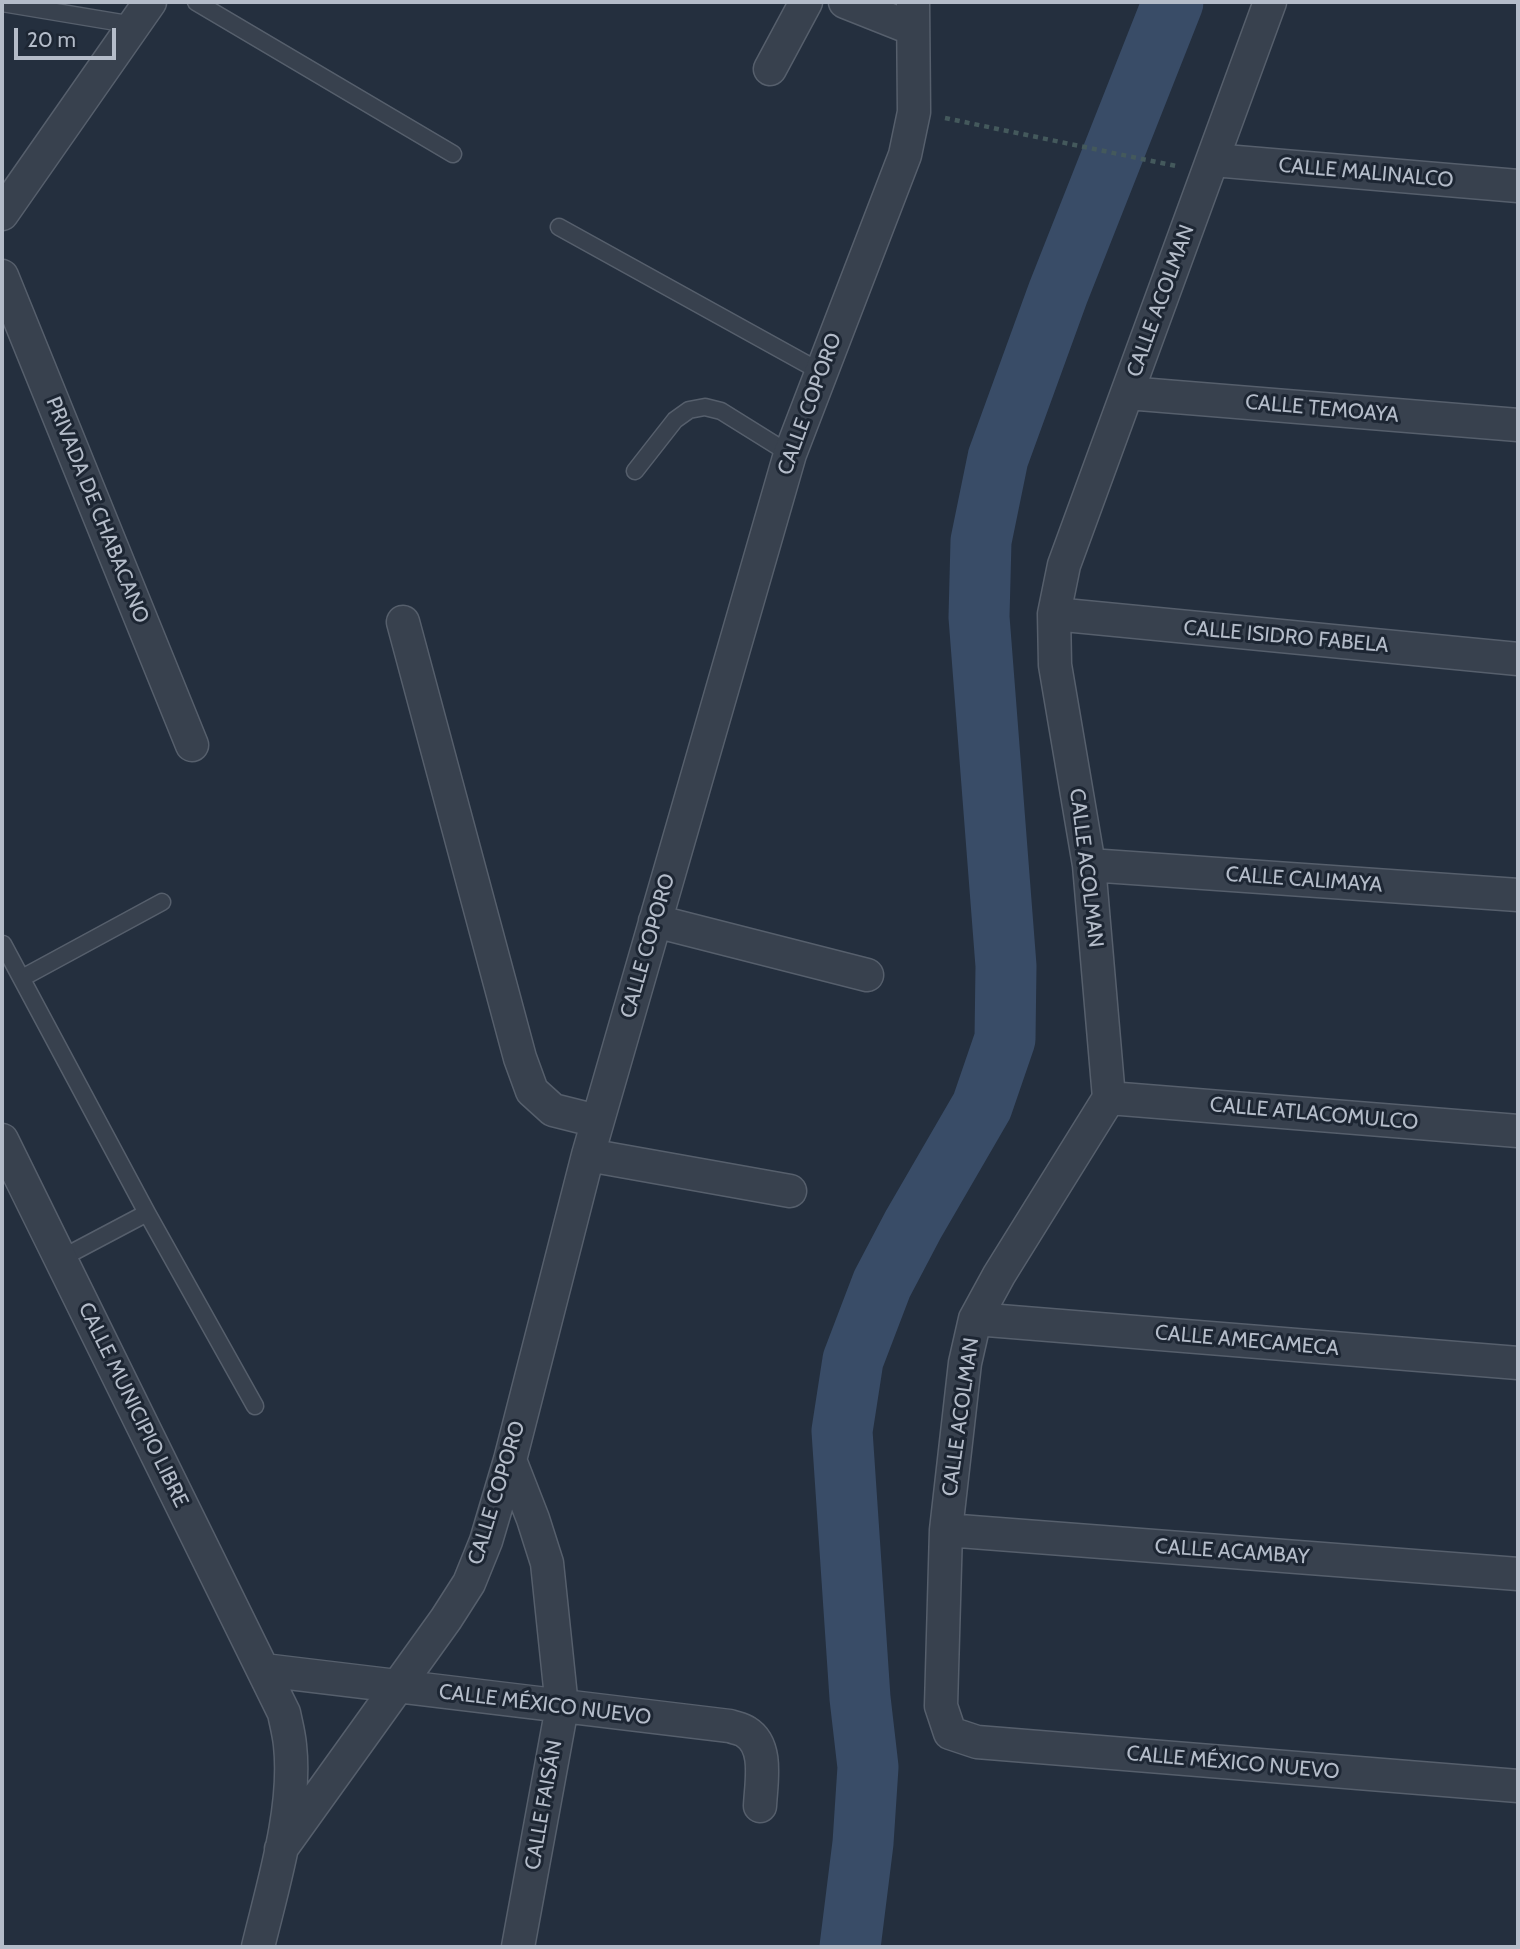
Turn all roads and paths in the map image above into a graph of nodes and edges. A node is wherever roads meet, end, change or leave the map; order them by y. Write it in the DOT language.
graph roads {
  1 [pos="196,2"];
  2 [pos="806,2"];
  3 [pos="845,2"];
  4 [pos="1270,2"];
  5 [pos="2,3"];
  6 [pos="142,13"];
  7 [pos="913,15"];
  8 [pos="769,69"];
  9 [pos="914,111"];
  10 [pos="453,154"];
  11 [pos="1211,166"];
  12 [pos="1518,187"];
  13 [pos="2,214"];
  14 [pos="559,227"];
  15 [pos="2,276"];
  16 [pos="821,372"];
  17 [pos="1126,393"];
  18 [pos="1518,425"];
  19 [pos="790,454"];
  20 [pos="635,471"];
  21 [pos="1054,614"];
  22 [pos="403,622"];
  23 [pos="1518,659"];
  24 [pos="192,745"];
  25 [pos="1089,864"];
  26 [pos="1518,895"];
  27 [pos="162,902"];
  28 [pos="655,922"];
  29 [pos="3,944"];
  30 [pos="867,975"];
  31 [pos="22,978"];
  32 [pos="1109,1098"];
  33 [pos="597,1121"];
  34 [pos="1518,1131"];
  35 [pos="2,1140"];
  36 [pos="588,1155"];
  37 [pos="790,1191"];
  38 [pos="147,1213"];
  39 [pos="60,1259"];
  40 [pos="975,1320"];
  41 [pos="1518,1363"];
  42 [pos="255,1406"];
  43 [pos="510,1460"];
  44 [pos="946,1530"];
  45 [pos="1518,1574"];
  46 [pos="264,1671"];
  47 [pos="395,1688"];
  48 [pos="562,1707"];
  49 [pos="950,1733"];
  50 [pos="1518,1786"];
  51 [pos="760,1806"];
  52 [pos="281,1849"];
  53 [pos="258,1947"];
  54 [pos="518,1947"];
  1 -- 10 [label="lane"];
  2 -- 8 [label="street"];
  3 -- 7 [label="street"];
  4 -- 11 [label="street, CALLE ACOLMAN"];
  5 -- 6 [label="lane"];
  6 -- 13 [label="street"];
  7 -- 9 [label="street, CALLE COPORO"];
  9 -- 11 [label="path"];
  9 -- 16 [label="street, CALLE COPORO"];
  11 -- 12 [label="street, CALLE MALINALCO"];
  11 -- 17 [label="street, CALLE ACOLMAN"];
  14 -- 16 [label="lane"];
  15 -- 24 [label="street, PRIVADA DE CHABACANO"];
  16 -- 19 [label="street, CALLE COPORO"];
  17 -- 18 [label="street, CALLE TEMOAYA"];
  17 -- 21 [label="street, CALLE ACOLMAN"];
  19 -- 20 [label="lane"];
  19 -- 28 [label="street, CALLE COPORO"];
  21 -- 23 [label="street, CALLE ISIDRO FABELA"];
  21 -- 25 [label="street, CALLE ACOLMAN"];
  22 -- 33 [label="street"];
  25 -- 26 [label="street, CALLE CALIMAYA"];
  25 -- 32 [label="street, CALLE ACOLMAN"];
  27 -- 31 [label="lane"];
  28 -- 30 [label="street"];
  28 -- 33 [label="street, CALLE COPORO"];
  29 -- 31 [label="lane"];
  31 -- 38 [label="lane"];
  32 -- 34 [label="street, CALLE ATLACOMULCO"];
  32 -- 40 [label="street, CALLE ACOLMAN"];
  33 -- 36 [label="street, CALLE COPORO"];
  35 -- 39 [label="street, CALLE MUNICIPIO LIBRE"];
  36 -- 37 [label="street"];
  36 -- 43 [label="street, CALLE COPORO"];
  38 -- 39 [label="lane"];
  38 -- 42 [label="lane"];
  39 -- 46 [label="street, CALLE MUNICIPIO LIBRE"];
  40 -- 41 [label="street, CALLE AMECAMECA"];
  40 -- 44 [label="street, CALLE ACOLMAN"];
  43 -- 47 [label="street, CALLE COPORO"];
  43 -- 48 [label="street, CALLE FAISÁN"];
  44 -- 45 [label="street, CALLE ACAMBAY"];
  44 -- 49 [label="street, CALLE ACOLMAN"];
  46 -- 47 [label="street, CALLE MÉXICO NUEVO"];
  46 -- 52 [label="street, CALLE COPORO"];
  47 -- 48 [label="street, CALLE MÉXICO NUEVO"];
  47 -- 52 [label="street, CALLE COPORO"];
  48 -- 51 [label="street, CALLE MÉXICO NUEVO"];
  48 -- 54 [label="street, CALLE FAISÁN"];
  49 -- 50 [label="street, CALLE MÉXICO NUEVO"];
  52 -- 53 [label="street, CALLE COPORO"];
}
